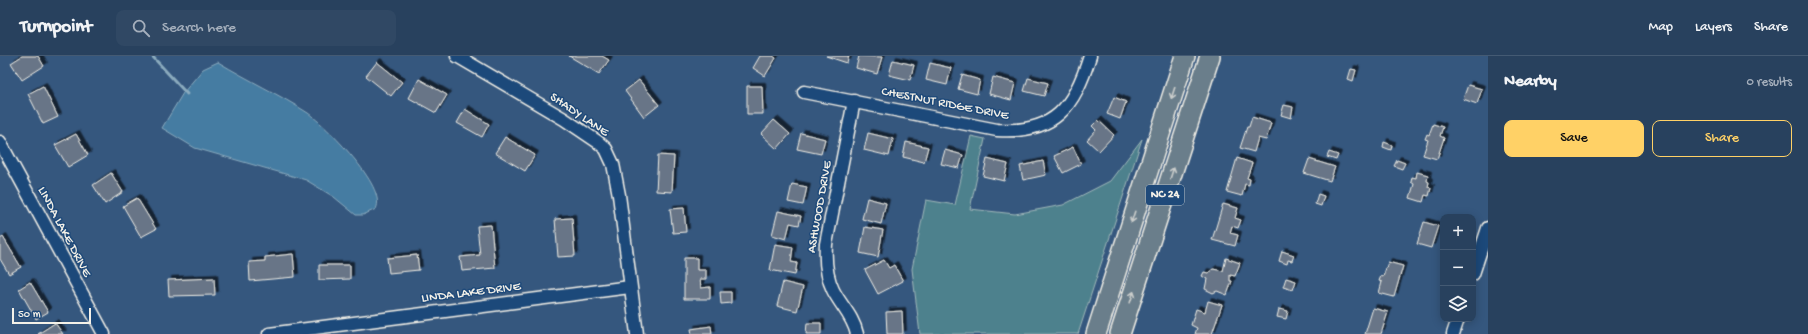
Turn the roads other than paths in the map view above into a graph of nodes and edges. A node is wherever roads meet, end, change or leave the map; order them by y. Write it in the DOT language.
graph roads {
  1 [pos="457,56"];
  2 [pos="1090,56"];
  3 [pos="1185,56"];
  4 [pos="1210,56"];
  5 [pos="804,92"];
  6 [pos="854,101"];
  7 [pos="0,142"];
  8 [pos="1488,228"];
  9 [pos="1476,265"];
  10 [pos="630,287"];
  11 [pos="1457,322"];
  12 [pos="104,334"];
  13 [pos="269,334"];
  14 [pos="637,334"];
  15 [pos="857,334"];
  16 [pos="1096,334"];
  17 [pos="1120,334"];
  18 [pos="1453,334"];
  1 -- 10 [label="street, SHADY LANE"];
  2 -- 6 [label="street, CHESTNUT RIDGE DRIVE"];
  3 -- 16 [label="main road, NC 24, one-way"];
  17 -- 4 [label="main road, NC 24, one-way"];
  5 -- 6 [label="street, CHESTNUT RIDGE DRIVE"];
  6 -- 15 [label="street, ASHWOOD DRIVE"];
  7 -- 12 [label="street, LINDA LAKE DRIVE"];
  8 -- 9 [label="street"];
  10 -- 13 [label="street, LINDA LAKE DRIVE"];
  10 -- 14 [label="street"];
  11 -- 18 [label="street"];
}
